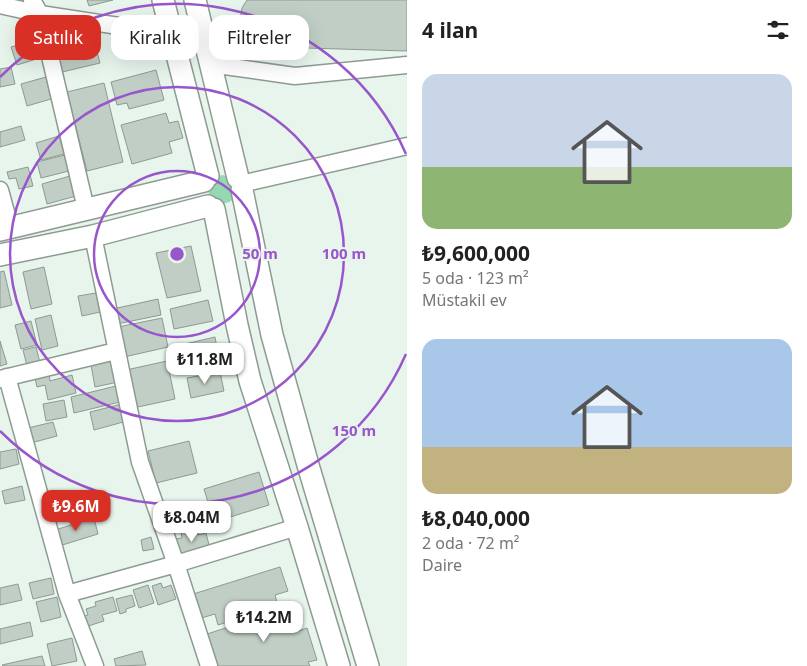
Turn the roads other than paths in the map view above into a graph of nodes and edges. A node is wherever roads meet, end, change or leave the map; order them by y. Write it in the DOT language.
graph roads {
  1 [pos="163,0"];
  2 [pos="195,0"];
  3 [pos="0,5"];
  4 [pos="36,7"];
  5 [pos="167,15"];
  6 [pos="111,22"];
  7 [pos="178,60"];
  8 [pos="210,64"];
  9 [pos="407,65"];
  10 [pos="407,146"];
  11 [pos="201,150"];
  12 [pos="206,178"];
  13 [pos="240,184"];
  14 [pos="183,186"];
  15 [pos="0,190"];
  16 [pos="86,209"];
  17 [pos="213,214"];
  18 [pos="5,228"];
  19 [pos="93,236"];
  20 [pos="0,255"];
  21 [pos="116,351"];
  22 [pos="4,378"];
  23 [pos="297,527"];
  24 [pos="176,564"];
  25 [pos="67,594"];
  26 [pos="95,666"];
  27 [pos="209,666"];
  28 [pos="339,666"];
  29 [pos="368,666"];
  1 -- 5 [label="main road"];
  2 -- 8 [label="main road"];
  3 -- 4 [label="street"];
  4 -- 6 [label="street"];
  4 -- 16 [label="street"];
  7 -- 11 [label="main road"];
  8 -- 9 [label="street"];
  8 -- 13 [label="main road"];
  10 -- 13 [label="street"];
  11 -- 12 [label="main road"];
  11 -- 14 [label="main road"];
  12 -- 13 [label="main road"];
  12 -- 14 [label="main road"];
  12 -- 17 [label="main road"];
  13 -- 17 [label="main road"];
  13 -- 29 [label="main road"];
  14 -- 16 [label="main road"];
  15 -- 18 [label="street"];
  16 -- 18 [label="main road"];
  17 -- 19 [label="main road"];
  17 -- 23 [label="main road"];
  19 -- 20 [label="main road"];
  19 -- 21 [label="street"];
  21 -- 22 [label="street"];
  21 -- 24 [label="street"];
  22 -- 25 [label="street"];
  23 -- 24 [label="street"];
  23 -- 28 [label="main road"];
  24 -- 25 [label="street"];
  24 -- 27 [label="street"];
  25 -- 26 [label="street"];
}
